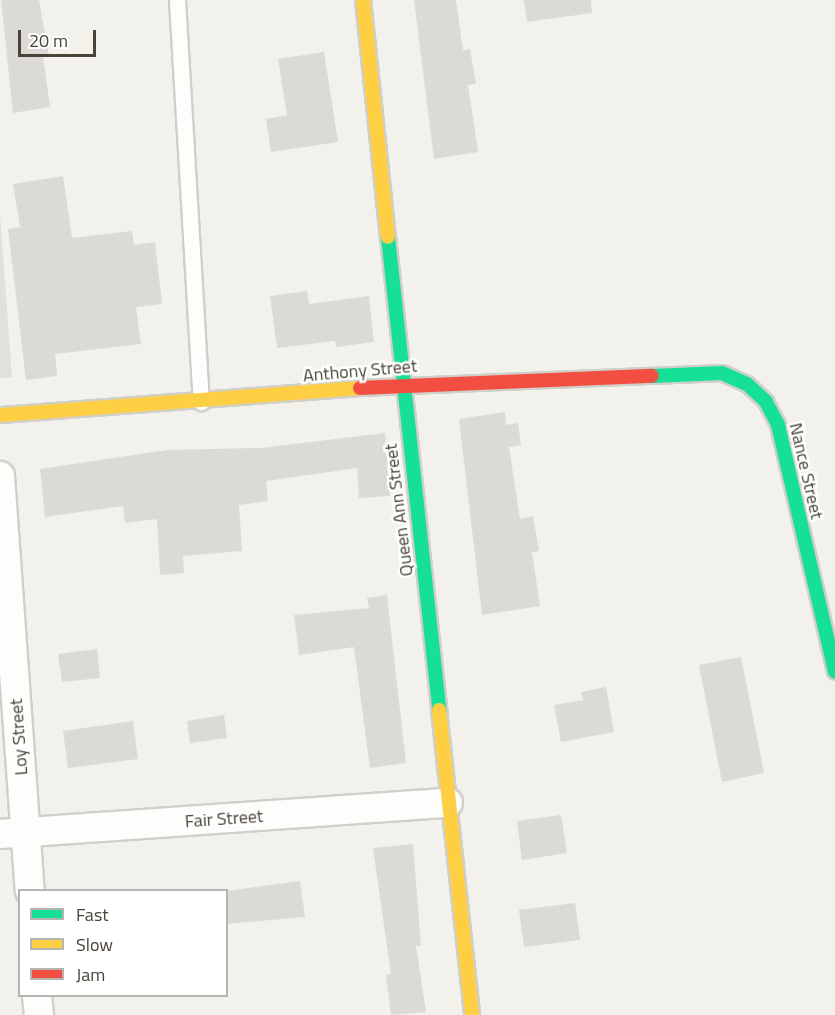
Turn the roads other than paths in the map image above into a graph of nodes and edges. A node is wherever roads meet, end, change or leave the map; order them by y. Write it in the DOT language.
graph roads {
  1 [pos="177,0"];
  2 [pos="363,0"];
  3 [pos="722,373"];
  4 [pos="402,385"];
  5 [pos="201,402"];
  6 [pos="0,415"];
  7 [pos="0,476"];
  8 [pos="835,672"];
  9 [pos="448,803"];
  10 [pos="13,833"];
  11 [pos="29,889"];
  12 [pos="37,997"];
  13 [pos="39,1015"];
  14 [pos="472,1015"];
  1 -- 5 [label="lane"];
  2 -- 4 [label="street, Queen Ann Street"];
  3 -- 4 [label="street, Anthony Street"];
  3 -- 8 [label="street, Nance Street"];
  4 -- 5 [label="street, Anthony Street"];
  4 -- 9 [label="street, Queen Ann Street"];
  5 -- 6 [label="street, Anthony Street"];
  7 -- 10 [label="street, Loy Street"];
  9 -- 10 [label="street, Fair Street"];
  9 -- 14 [label="street, Queen Ann Street"];
  10 -- 11 [label="street, Loy Street"];
  12 -- 13 [label="street"];
}
